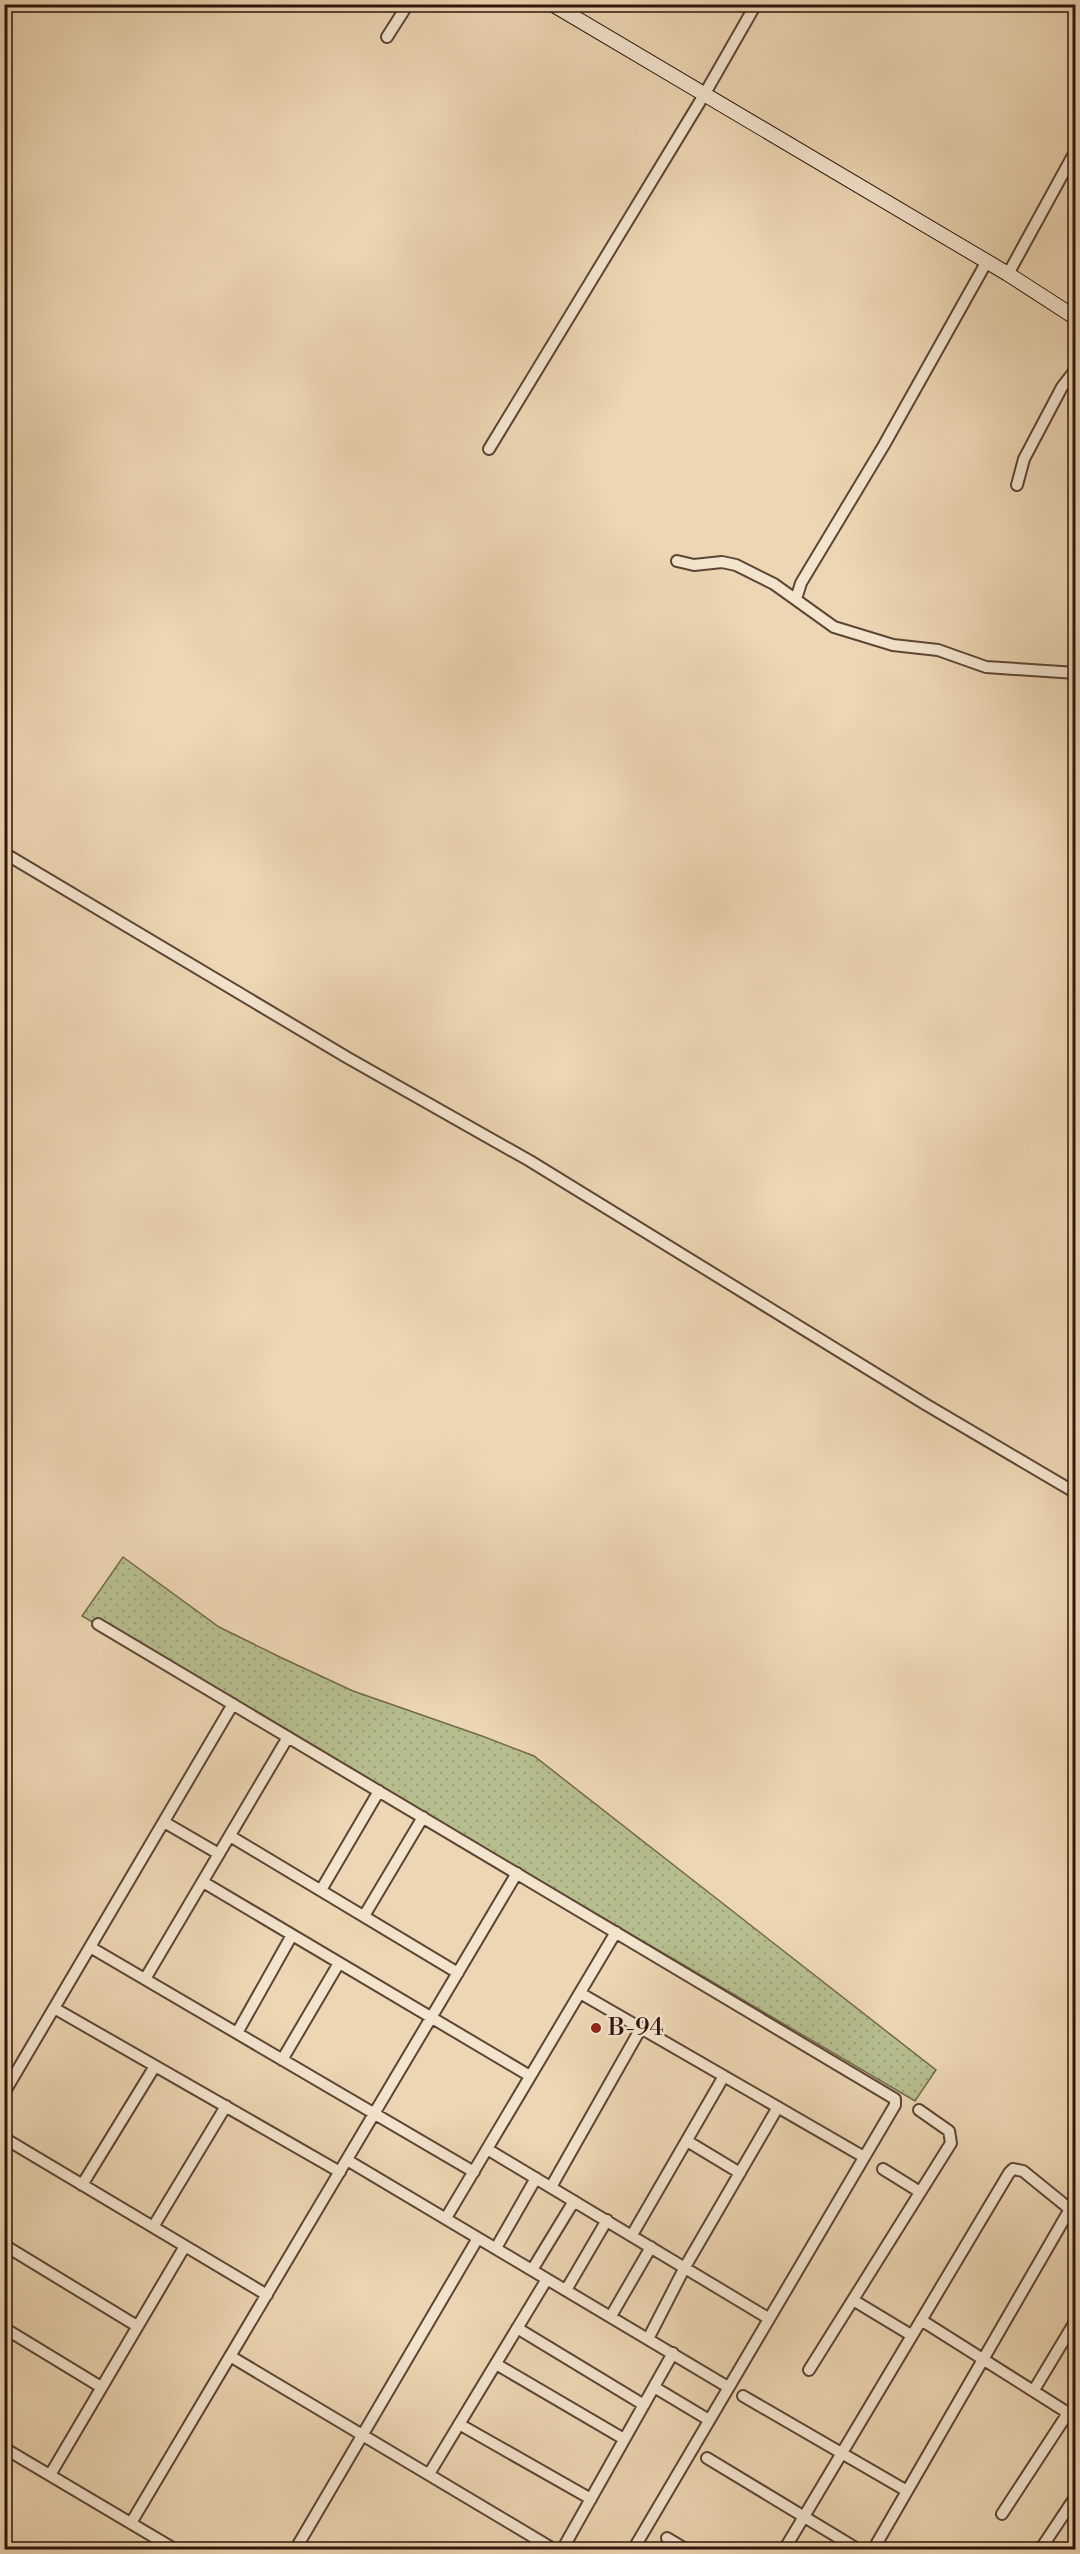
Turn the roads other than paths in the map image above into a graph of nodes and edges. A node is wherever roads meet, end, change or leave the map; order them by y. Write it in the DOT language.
graph roads {
  1 [pos="408,4"];
  2 [pos="552,4"];
  3 [pos="756,4"];
  4 [pos="387,37"];
  5 [pos="704,95"];
  6 [pos="1076,150"];
  7 [pos="986,263"];
  8 [pos="1008,274"];
  9 [pos="1076,318"];
  10 [pos="1076,369"];
  11 [pos="489,449"];
  12 [pos="1017,485"];
  13 [pos="677,561"];
  14 [pos="796,599"];
  15 [pos="1076,673"];
  16 [pos="4,854"];
  17 [pos="1076,1493"];
  18 [pos="98,1624"];
  19 [pos="233,1704"];
  20 [pos="288,1737"];
  21 [pos="379,1791"];
  22 [pos="423,1817"];
  23 [pos="164,1822"];
  24 [pos="230,1836"];
  25 [pos="219,1854"];
  26 [pos="518,1873"];
  27 [pos="203,1882"];
  28 [pos="321,1890"];
  29 [pos="364,1916"];
  30 [pos="616,1932"];
  31 [pos="292,1935"];
  32 [pos="90,1947"];
  33 [pos="339,1963"];
  34 [pos="458,1973"];
  35 [pos="145,1979"];
  36 [pos="580,1993"];
  37 [pos="54,2008"];
  38 [pos="431,2018"];
  39 [pos="642,2028"];
  40 [pos="237,2033"];
  41 [pos="282,2060"];
  42 [pos="155,2066"];
  43 [pos="530,2076"];
  44 [pos="724,2076"];
  45 [pos="4,2092"];
  46 [pos="226,2106"];
  47 [pos="778,2107"];
  48 [pos="919,2110"];
  49 [pos="374,2114"];
  50 [pos="4,2138"];
  51 [pos="687,2140"];
  52 [pos="487,2149"];
  53 [pos="864,2157"];
  54 [pos="347,2160"];
  55 [pos="883,2169"];
  56 [pos="340,2172"];
  57 [pos="474,2172"];
  58 [pos="740,2173"];
  59 [pos="536,2178"];
  60 [pos="82,2184"];
  61 [pos="551,2187"];
  62 [pos="920,2192"];
  63 [pos="574,2201"];
  64 [pos="1073,2212"];
  65 [pos="446,2218"];
  66 [pos="607,2220"];
  67 [pos="153,2227"];
  68 [pos="632,2235"];
  69 [pos="478,2238"];
  70 [pos="4,2245"];
  71 [pos="184,2246"];
  72 [pos="651,2247"];
  73 [pos="496,2248"];
  74 [pos="685,2268"];
  75 [pos="532,2270"];
  76 [pos="547,2279"];
  77 [pos="566,2290"];
  78 [pos="267,2295"];
  79 [pos="853,2300"];
  80 [pos="611,2316"];
  81 [pos="768,2318"];
  82 [pos="921,2320"];
  83 [pos="1076,2320"];
  84 [pos="137,2326"];
  85 [pos="4,2328"];
  86 [pos="517,2328"];
  87 [pos="911,2335"];
  88 [pos="648,2339"];
  89 [pos="673,2354"];
  90 [pos="231,2356"];
  91 [pos="984,2358"];
  92 [pos="496,2364"];
  93 [pos="809,2370"];
  94 [pos="729,2386"];
  95 [pos="101,2387"];
  96 [pos="654,2387"];
  97 [pos="1034,2390"];
  98 [pos="743,2396"];
  99 [pos="644,2405"];
  100 [pos="1072,2415"];
  101 [pos="709,2420"];
  102 [pos="459,2424"];
  103 [pos="362,2435"];
  104 [pos="624,2439"];
  105 [pos="4,2448"];
  106 [pos="841,2453"];
  107 [pos="707,2458"];
  108 [pos="429,2474"];
  109 [pos="50,2475"];
  110 [pos="907,2491"];
  111 [pos="1076,2496"];
  112 [pos="591,2499"];
  113 [pos="1002,2514"];
  114 [pos="804,2516"];
  115 [pos="131,2523"];
  116 [pos="667,2538"];
  117 [pos="176,2550"];
  118 [pos="295,2550"];
  119 [pos="555,2550"];
  120 [pos="562,2550"];
  121 [pos="633,2550"];
  122 [pos="687,2550"];
  123 [pos="784,2550"];
  124 [pos="859,2550"];
  125 [pos="873,2550"];
  126 [pos="1040,2550"];
  1 -- 4 [label="street"];
  2 -- 5 [label="street"];
  3 -- 5 [label="street"];
  5 -- 7 [label="street"];
  5 -- 11 [label="street"];
  6 -- 8 [label="street"];
  7 -- 8 [label="street"];
  7 -- 14 [label="street"];
  8 -- 9 [label="street"];
  10 -- 12 [label="street"];
  13 -- 14 [label="street"];
  14 -- 15 [label="street"];
  16 -- 17 [label="street"];
  18 -- 19 [label="street"];
  19 -- 20 [label="street"];
  19 -- 23 [label="street"];
  20 -- 21 [label="street"];
  20 -- 24 [label="street"];
  21 -- 22 [label="street"];
  21 -- 28 [label="street"];
  22 -- 26 [label="street"];
  22 -- 29 [label="street"];
  23 -- 25 [label="street"];
  23 -- 32 [label="street"];
  24 -- 25 [label="street"];
  24 -- 28 [label="street"];
  25 -- 27 [label="street"];
  26 -- 30 [label="street"];
  26 -- 34 [label="street"];
  27 -- 31 [label="street"];
  27 -- 35 [label="street"];
  28 -- 29 [label="street"];
  29 -- 34 [label="street"];
  30 -- 36 [label="street"];
  30 -- 53 [label="street"];
  31 -- 33 [label="street"];
  31 -- 40 [label="street"];
  32 -- 35 [label="street"];
  32 -- 37 [label="street"];
  33 -- 38 [label="street"];
  33 -- 41 [label="street"];
  34 -- 38 [label="street"];
  35 -- 40 [label="street"];
  36 -- 39 [label="street"];
  36 -- 43 [label="street"];
  37 -- 42 [label="street"];
  37 -- 45 [label="street"];
  38 -- 43 [label="street"];
  38 -- 49 [label="street"];
  39 -- 44 [label="street"];
  39 -- 61 [label="street"];
  40 -- 41 [label="street"];
  41 -- 49 [label="street"];
  42 -- 46 [label="street"];
  42 -- 60 [label="street"];
  43 -- 52 [label="street"];
  44 -- 47 [label="street"];
  44 -- 51 [label="street"];
  46 -- 56 [label="street"];
  46 -- 67 [label="street"];
  47 -- 53 [label="street"];
  47 -- 58 [label="street"];
  48 -- 62 [label="street"];
  49 -- 54 [label="street"];
  49 -- 57 [label="street"];
  50 -- 60 [label="street"];
  51 -- 58 [label="street"];
  51 -- 68 [label="street"];
  52 -- 57 [label="street"];
  52 -- 59 [label="street"];
  53 -- 81 [label="street"];
  54 -- 56 [label="street"];
  54 -- 65 [label="street"];
  55 -- 62 [label="street"];
  56 -- 78 [label="street"];
  57 -- 65 [label="street"];
  58 -- 74 [label="street"];
  59 -- 61 [label="street"];
  59 -- 73 [label="street"];
  60 -- 67 [label="street"];
  61 -- 63 [label="street"];
  62 -- 79 [label="street"];
  63 -- 66 [label="street"];
  63 -- 75 [label="street"];
  64 -- 82 [label="street"];
  64 -- 91 [label="street"];
  65 -- 69 [label="street"];
  66 -- 68 [label="street"];
  66 -- 77 [label="street"];
  67 -- 71 [label="street"];
  68 -- 72 [label="street"];
  69 -- 73 [label="street"];
  69 -- 103 [label="street"];
  70 -- 84 [label="street"];
  71 -- 78 [label="street"];
  71 -- 84 [label="street"];
  72 -- 74 [label="street"];
  72 -- 80 [label="street"];
  73 -- 75 [label="street"];
  74 -- 81 [label="street"];
  74 -- 88 [label="street"];
  75 -- 76 [label="street"];
  76 -- 77 [label="street"];
  76 -- 86 [label="street"];
  77 -- 80 [label="street"];
  78 -- 90 [label="street"];
  79 -- 87 [label="street"];
  79 -- 93 [label="street"];
  80 -- 88 [label="street"];
  81 -- 94 [label="street"];
  82 -- 87 [label="street"];
  82 -- 91 [label="street"];
  83 -- 97 [label="street"];
  84 -- 95 [label="street"];
  85 -- 95 [label="street"];
  86 -- 92 [label="street"];
  86 -- 99 [label="street"];
  87 -- 106 [label="street"];
  88 -- 89 [label="street"];
  89 -- 94 [label="street"];
  89 -- 96 [label="street"];
  90 -- 103 [label="street"];
  90 -- 115 [label="street"];
  91 -- 97 [label="street"];
  91 -- 110 [label="street"];
  92 -- 102 [label="street"];
  92 -- 104 [label="street"];
  94 -- 101 [label="street"];
  95 -- 109 [label="street"];
  96 -- 99 [label="street"];
  96 -- 101 [label="street"];
  97 -- 100 [label="street"];
  98 -- 106 [label="street"];
  99 -- 104 [label="street"];
  100 -- 113 [label="street"];
  101 -- 121 [label="street"];
  102 -- 108 [label="street"];
  102 -- 112 [label="street"];
  103 -- 108 [label="street"];
  103 -- 118 [label="street"];
  104 -- 112 [label="street"];
  105 -- 109 [label="street"];
  106 -- 110 [label="street"];
  106 -- 114 [label="street"];
  107 -- 114 [label="street"];
  108 -- 119 [label="street"];
  109 -- 115 [label="street"];
  110 -- 125 [label="street"];
  111 -- 126 [label="street"];
  112 -- 120 [label="street"];
  114 -- 123 [label="street"];
  114 -- 124 [label="street"];
  115 -- 117 [label="street"];
  116 -- 122 [label="street"];
}
